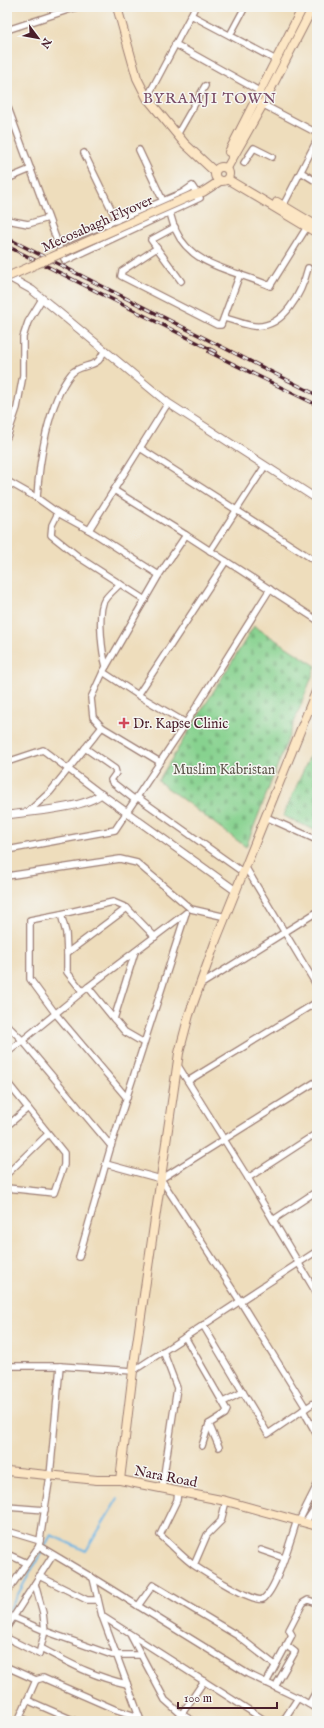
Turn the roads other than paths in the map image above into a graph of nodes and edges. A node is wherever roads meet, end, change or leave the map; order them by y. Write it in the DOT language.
graph roads {
  1 [pos="77,7"];
  2 [pos="117,7"];
  3 [pos="195,7"];
  4 [pos="245,7"];
  5 [pos="303,7"];
  6 [pos="313,7"];
  7 [pos="191,14"];
  8 [pos="7,30"];
  9 [pos="230,35"];
  10 [pos="175,44"];
  11 [pos="276,60"];
  12 [pos="205,86"];
  13 [pos="261,92"];
  14 [pos="147,98"];
  15 [pos="260,102"];
  16 [pos="7,105"];
  17 [pos="317,133"];
  18 [pos="177,135"];
  19 [pos="317,140"];
  20 [pos="139,150"];
  21 [pos="84,153"];
  22 [pos="272,157"];
  23 [pos="244,163"];
  24 [pos="31,169"];
  25 [pos="301,172"];
  26 [pos="221,173"];
  27 [pos="7,179"];
  28 [pos="317,182"];
  29 [pos="195,194"];
  30 [pos="163,202"];
  31 [pos="283,206"];
  32 [pos="170,213"];
  33 [pos="48,218"];
  34 [pos="7,220"];
  35 [pos="117,221"];
  36 [pos="317,226"];
  37 [pos="174,227"];
  38 [pos="307,227"];
  39 [pos="317,233"];
  40 [pos="58,244"];
  41 [pos="156,248"];
  42 [pos="308,268"];
  43 [pos="240,274"];
  44 [pos="7,277"];
  45 [pos="16,281"];
  46 [pos="181,281"];
  47 [pos="7,285"];
  48 [pos="42,299"];
  49 [pos="224,318"];
  50 [pos="105,350"];
  51 [pos="168,403"];
  52 [pos="7,437"];
  53 [pos="140,448"];
  54 [pos="265,466"];
  55 [pos="7,481"];
  56 [pos="114,490"];
  57 [pos="37,498"];
  58 [pos="317,499"];
  59 [pos="235,510"];
  60 [pos="58,513"];
  61 [pos="89,530"];
  62 [pos="186,535"];
  63 [pos="210,551"];
  64 [pos="226,561"];
  65 [pos="317,562"];
  66 [pos="159,575"];
  67 [pos="120,584"];
  68 [pos="270,589"];
  69 [pos="145,600"];
  70 [pos="317,620"];
  71 [pos="104,669"];
  72 [pos="317,689"];
  73 [pos="138,695"];
  74 [pos="186,723"];
  75 [pos="102,727"];
  76 [pos="85,748"];
  77 [pos="7,762"];
  78 [pos="160,762"];
  79 [pos="68,769"];
  80 [pos="101,794"];
  81 [pos="136,799"];
  82 [pos="28,812"];
  83 [pos="127,813"];
  84 [pos="7,815"];
  85 [pos="266,817"];
  86 [pos="317,840"];
  87 [pos="7,850"];
  88 [pos="245,871"];
  89 [pos="7,876"];
  90 [pos="236,891"];
  91 [pos="127,908"];
  92 [pos="189,911"];
  93 [pos="317,912"];
  94 [pos="61,914"];
  95 [pos="226,917"];
  96 [pos="284,932"];
  97 [pos="154,937"];
  98 [pos="135,952"];
  99 [pos="67,953"];
  100 [pos="200,985"];
  101 [pos="317,986"];
  102 [pos="88,987"];
  103 [pos="82,991"];
  104 [pos="317,1002"];
  105 [pos="55,1013"];
  106 [pos="114,1019"];
  107 [pos="7,1024"];
  108 [pos="22,1040"];
  109 [pos="144,1044"];
  110 [pos="7,1053"];
  111 [pos="177,1064"];
  112 [pos="188,1081"];
  113 [pos="317,1081"];
  114 [pos="7,1082"];
  115 [pos="126,1098"];
  116 [pos="28,1108"];
  117 [pos="7,1126"];
  118 [pos="317,1133"];
  119 [pos="48,1134"];
  120 [pos="224,1140"];
  121 [pos="111,1146"];
  122 [pos="106,1164"];
  123 [pos="7,1174"];
  124 [pos="248,1178"];
  125 [pos="161,1180"];
  126 [pos="7,1188"];
  127 [pos="317,1191"];
  128 [pos="273,1220"];
  129 [pos="317,1251"];
  130 [pos="79,1257"];
  131 [pos="298,1263"];
  132 [pos="317,1294"];
  133 [pos="240,1301"];
  134 [pos="203,1325"];
  135 [pos="185,1337"];
  136 [pos="163,1351"];
  137 [pos="7,1366"];
  138 [pos="60,1366"];
  139 [pos="133,1371"];
  140 [pos="243,1392"];
  141 [pos="317,1401"];
  142 [pos="223,1402"];
  143 [pos="304,1409"];
  144 [pos="209,1424"];
  145 [pos="317,1435"];
  146 [pos="202,1446"];
  147 [pos="219,1447"];
  148 [pos="7,1471"];
  149 [pos="50,1476"];
  150 [pos="120,1480"];
  151 [pos="317,1485"];
  152 [pos="162,1488"];
  153 [pos="178,1491"];
  154 [pos="226,1501"];
  155 [pos="317,1505"];
  156 [pos="7,1507"];
  157 [pos="45,1510"];
  158 [pos="301,1521"];
  159 [pos="317,1526"];
  160 [pos="7,1531"];
  161 [pos="39,1545"];
  162 [pos="261,1550"];
  163 [pos="7,1554"];
  164 [pos="52,1554"];
  165 [pos="284,1558"];
  166 [pos="27,1563"];
  167 [pos="194,1566"];
  168 [pos="39,1576"];
  169 [pos="93,1578"];
  170 [pos="35,1584"];
  171 [pos="7,1592"];
  172 [pos="98,1600"];
  173 [pos="317,1603"];
  174 [pos="138,1606"];
  175 [pos="102,1616"];
  176 [pos="13,1617"];
  177 [pos="7,1627"];
  178 [pos="45,1631"];
  179 [pos="130,1634"];
  180 [pos="7,1638"];
  181 [pos="286,1645"];
  182 [pos="41,1648"];
  183 [pos="141,1655"];
  184 [pos="116,1656"];
  185 [pos="275,1665"];
  186 [pos="7,1667"];
  187 [pos="36,1680"];
  188 [pos="204,1681"];
  189 [pos="266,1683"];
  190 [pos="127,1684"];
  191 [pos="275,1687"];
  192 [pos="317,1690"];
  193 [pos="298,1698"];
  194 [pos="27,1700"];
  195 [pos="309,1704"];
  196 [pos="317,1709"];
  197 [pos="181,1714"];
  198 [pos="18,1719"];
  199 [pos="140,1719"];
  200 [pos="28,1721"];
  201 [pos="75,1721"];
  202 [pos="177,1721"];
  203 [pos="192,1721"];
  204 [pos="266,1721"];
  205 [pos="283,1721"];
  1 -- 8 [label="street"];
  2 -- 14 [label="main road"];
  3 -- 7 [label="street"];
  4 -- 9 [label="street"];
  5 -- 11 [label="main road"];
  6 -- 15 [label="main road"];
  7 -- 9 [label="street"];
  7 -- 10 [label="street"];
  9 -- 11 [label="street"];
  10 -- 13 [label="street"];
  10 -- 14 [label="street"];
  11 -- 13 [label="main road"];
  12 -- 18 [label="street"];
  13 -- 15 [label="main road"];
  14 -- 18 [label="main road"];
  15 -- 17 [label="street"];
  15 -- 26 [label="main road"];
  16 -- 24 [label="street"];
  18 -- 26 [label="main road"];
  19 -- 25 [label="street"];
  20 -- 30 [label="street"];
  21 -- 35 [label="street"];
  22 -- 23 [label="street"];
  24 -- 27 [label="street"];
  24 -- 33 [label="street"];
  25 -- 28 [label="street"];
  25 -- 31 [label="street"];
  26 -- 29 [label="main road, Mecosabagh Flyover"];
  26 -- 31 [label="main road"];
  26 -- 38 [label="main road"];
  29 -- 30 [label="street"];
  29 -- 32 [label="street"];
  29 -- 44 [label="main road, Mecosabagh Flyover, bridge"];
  30 -- 35 [label="street"];
  31 -- 36 [label="main road"];
  32 -- 37 [label="street"];
  32 -- 40 [label="street"];
  33 -- 34 [label="street"];
  33 -- 40 [label="street"];
  35 -- 40 [label="street"];
  37 -- 41 [label="street"];
  37 -- 43 [label="street"];
  38 -- 39 [label="main road"];
  38 -- 43 [label="street"];
  41 -- 46 [label="street"];
  41 -- 49 [label="street"];
  42 -- 49 [label="street"];
  43 -- 49 [label="street"];
  44 -- 45 [label="street"];
  45 -- 47 [label="street"];
  45 -- 48 [label="street"];
  48 -- 50 [label="street"];
  48 -- 52 [label="street"];
  50 -- 51 [label="street"];
  50 -- 57 [label="street"];
  51 -- 53 [label="street"];
  51 -- 54 [label="street"];
  53 -- 56 [label="street"];
  53 -- 59 [label="street"];
  54 -- 58 [label="street"];
  54 -- 59 [label="street"];
  55 -- 57 [label="street"];
  56 -- 61 [label="street"];
  56 -- 62 [label="street"];
  57 -- 60 [label="street"];
  59 -- 63 [label="street"];
  59 -- 65 [label="street"];
  60 -- 61 [label="street"];
  60 -- 67 [label="street"];
  61 -- 66 [label="street"];
  62 -- 63 [label="street"];
  62 -- 66 [label="street"];
  63 -- 64 [label="street"];
  64 -- 68 [label="street"];
  64 -- 73 [label="street"];
  66 -- 69 [label="street"];
  67 -- 69 [label="street"];
  67 -- 71 [label="street"];
  68 -- 70 [label="street"];
  68 -- 74 [label="street"];
  69 -- 71 [label="street"];
  71 -- 73 [label="street"];
  71 -- 75 [label="street"];
  72 -- 85 [label="main road"];
  73 -- 74 [label="street"];
  74 -- 78 [label="street"];
  75 -- 76 [label="street"];
  75 -- 78 [label="street"];
  76 -- 79 [label="street"];
  76 -- 81 [label="street"];
  77 -- 79 [label="street"];
  78 -- 81 [label="street"];
  79 -- 80 [label="street"];
  79 -- 82 [label="street"];
  80 -- 82 [label="street"];
  80 -- 83 [label="street"];
  81 -- 83 [label="street"];
  81 -- 88 [label="street"];
  82 -- 84 [label="street"];
  83 -- 87 [label="street"];
  83 -- 90 [label="street"];
  85 -- 86 [label="street"];
  85 -- 88 [label="main road"];
  88 -- 90 [label="main road"];
  88 -- 96 [label="street"];
  89 -- 92 [label="street"];
  90 -- 95 [label="main road"];
  91 -- 94 [label="street"];
  91 -- 97 [label="street"];
  91 -- 99 [label="street"];
  92 -- 95 [label="street"];
  92 -- 97 [label="street"];
  92 -- 109 [label="street"];
  93 -- 96 [label="street"];
  94 -- 99 [label="street"];
  94 -- 105 [label="street"];
  95 -- 100 [label="main road"];
  96 -- 100 [label="street"];
  96 -- 101 [label="street"];
  97 -- 98 [label="street"];
  98 -- 102 [label="street"];
  98 -- 106 [label="street"];
  99 -- 103 [label="street"];
  100 -- 111 [label="main road"];
  102 -- 103 [label="street"];
  102 -- 106 [label="street"];
  103 -- 105 [label="street"];
  104 -- 112 [label="street"];
  105 -- 108 [label="street"];
  105 -- 115 [label="street"];
  106 -- 109 [label="street"];
  107 -- 108 [label="street"];
  108 -- 110 [label="street"];
  108 -- 121 [label="street"];
  109 -- 115 [label="street"];
  111 -- 112 [label="street"];
  111 -- 125 [label="main road"];
  112 -- 120 [label="street"];
  113 -- 120 [label="street"];
  114 -- 116 [label="street"];
  115 -- 121 [label="street"];
  116 -- 117 [label="street"];
  116 -- 119 [label="street"];
  118 -- 124 [label="street"];
  119 -- 123 [label="street"];
  119 -- 126 [label="street"];
  120 -- 124 [label="street"];
  120 -- 125 [label="street"];
  121 -- 122 [label="street"];
  122 -- 125 [label="street"];
  122 -- 130 [label="street"];
  124 -- 128 [label="street"];
  125 -- 133 [label="street"];
  125 -- 139 [label="main road"];
  127 -- 128 [label="street"];
  128 -- 131 [label="street"];
  129 -- 131 [label="street"];
  131 -- 132 [label="street"];
  131 -- 133 [label="street"];
  133 -- 134 [label="street"];
  133 -- 143 [label="street"];
  134 -- 135 [label="street"];
  134 -- 140 [label="street"];
  135 -- 136 [label="street"];
  135 -- 142 [label="street"];
  136 -- 139 [label="street"];
  136 -- 152 [label="street"];
  137 -- 138 [label="street"];
  138 -- 139 [label="street"];
  138 -- 149 [label="street"];
  139 -- 150 [label="main road"];
  140 -- 142 [label="street"];
  140 -- 143 [label="street"];
  141 -- 143 [label="street"];
  142 -- 144 [label="street"];
  143 -- 145 [label="street"];
  144 -- 146 [label="street"];
  144 -- 147 [label="street"];
  148 -- 149 [label="main road, Nara Road"];
  149 -- 150 [label="main road, Nara Road"];
  149 -- 157 [label="street"];
  150 -- 152 [label="main road, Nara Road"];
  151 -- 158 [label="street"];
  152 -- 153 [label="main road, Nara Road"];
  153 -- 154 [label="main road, Nara Road"];
  153 -- 167 [label="street"];
  154 -- 158 [label="main road, Nara Road"];
  154 -- 167 [label="street"];
  155 -- 158 [label="street"];
  156 -- 157 [label="street"];
  157 -- 161 [label="street"];
  158 -- 159 [label="main road, Nara Road"];
  158 -- 165 [label="street"];
  160 -- 161 [label="street"];
  161 -- 164 [label="street"];
  161 -- 166 [label="street"];
  162 -- 165 [label="street"];
  163 -- 166 [label="street"];
  164 -- 168 [label="street"];
  164 -- 169 [label="street"];
  165 -- 167 [label="street"];
  166 -- 171 [label="street"];
  168 -- 170 [label="street"];
  168 -- 172 [label="street"];
  169 -- 172 [label="street"];
  169 -- 174 [label="street"];
  170 -- 176 [label="street"];
  170 -- 178 [label="street"];
  172 -- 175 [label="street"];
  173 -- 181 [label="street"];
  174 -- 185 [label="street"];
  174 -- 189 [label="street"];
  175 -- 179 [label="street"];
  175 -- 184 [label="street"];
  176 -- 177 [label="street"];
  176 -- 178 [label="street"];
  178 -- 182 [label="street"];
  178 -- 184 [label="street"];
  179 -- 183 [label="street"];
  179 -- 188 [label="street"];
  180 -- 182 [label="street"];
  181 -- 185 [label="street"];
  181 -- 191 [label="street"];
  182 -- 190 [label="street"];
  183 -- 184 [label="street"];
  183 -- 197 [label="street"];
  184 -- 190 [label="street"];
  185 -- 189 [label="street"];
  186 -- 187 [label="street"];
  187 -- 194 [label="street"];
  187 -- 199 [label="street"];
  188 -- 197 [label="street"];
  188 -- 204 [label="street"];
  189 -- 191 [label="street"];
  190 -- 199 [label="street"];
  191 -- 193 [label="street"];
  192 -- 195 [label="street"];
  193 -- 195 [label="street"];
  193 -- 205 [label="street"];
  194 -- 198 [label="street"];
  194 -- 201 [label="street"];
  195 -- 196 [label="street"];
  197 -- 202 [label="street"];
  197 -- 203 [label="street"];
  198 -- 200 [label="street"];
}
